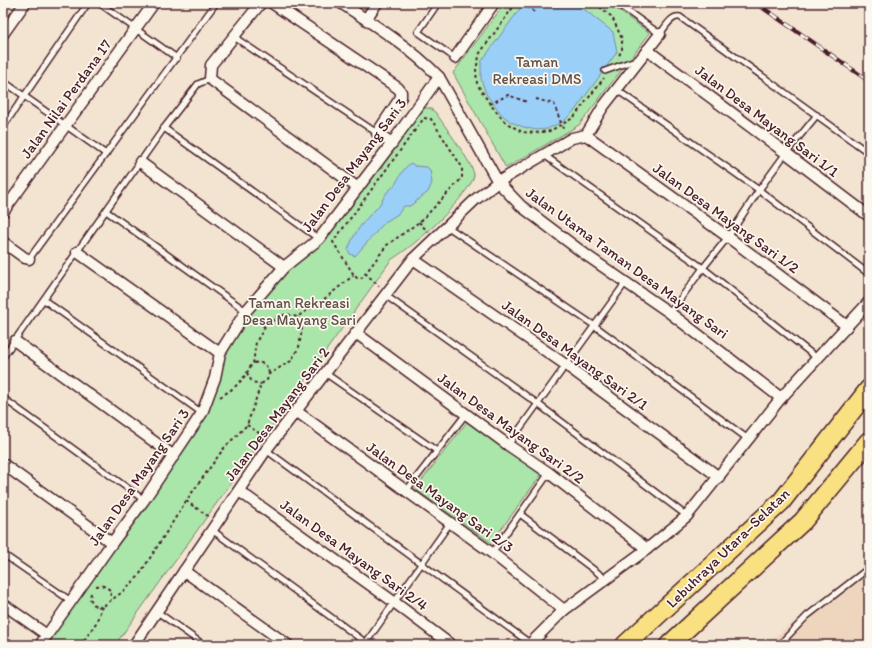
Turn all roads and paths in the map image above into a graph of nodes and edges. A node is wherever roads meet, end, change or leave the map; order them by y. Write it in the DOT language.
graph roads {
  1 [pos="25,3"];
  2 [pos="88,3"];
  3 [pos="99,3"];
  4 [pos="154,3"];
  5 [pos="216,3"];
  6 [pos="261,3"];
  7 [pos="272,3"];
  8 [pos="341,3"];
  9 [pos="377,3"];
  10 [pos="438,3"];
  11 [pos="494,3"];
  12 [pos="516,3"];
  13 [pos="522,3"];
  14 [pos="594,3"];
  15 [pos="616,3"];
  16 [pos="536,13"];
  17 [pos="366,19"];
  18 [pos="136,29"];
  19 [pos="3,34"];
  20 [pos="660,34"];
  21 [pos="234,37"];
  22 [pos="644,54"];
  23 [pos="176,58"];
  24 [pos="455,58"];
  25 [pos="612,68"];
  26 [pos="605,70"];
  27 [pos="439,77"];
  28 [pos="210,79"];
  29 [pos="3,81"];
  30 [pos="617,90"];
  31 [pos="24,96"];
  32 [pos="536,99"];
  33 [pos="527,102"];
  34 [pos="490,104"];
  35 [pos="817,115"];
  36 [pos="562,124"];
  37 [pos="66,126"];
  38 [pos="3,127"];
  39 [pos="164,128"];
  40 [pos="377,133"];
  41 [pos="586,135"];
  42 [pos="392,143"];
  43 [pos="786,153"];
  44 [pos="869,153"];
  45 [pos="106,154"];
  46 [pos="544,155"];
  47 [pos="140,162"];
  48 [pos="498,182"];
  49 [pos="358,188"];
  50 [pos="760,190"];
  51 [pos="106,211"];
  52 [pos="3,212"];
  53 [pos="869,216"];
  54 [pos="448,227"];
  55 [pos="728,237"];
  56 [pos="319,239"];
  57 [pos="3,242"];
  58 [pos="77,252"];
  59 [pos="29,259"];
  60 [pos="413,259"];
  61 [pos="284,267"];
  62 [pos="703,268"];
  63 [pos="365,273"];
  64 [pos="869,274"];
  65 [pos="354,275"];
  66 [pos="626,282"];
  67 [pos="386,294"];
  68 [pos="44,300"];
  69 [pos="869,302"];
  70 [pos="246,311"];
  71 [pos="670,313"];
  72 [pos="297,316"];
  73 [pos="595,326"];
  74 [pos="847,326"];
  75 [pos="265,327"];
  76 [pos="356,334"];
  77 [pos="14,341"];
  78 [pos="220,353"];
  79 [pos="3,357"];
  80 [pos="817,358"];
  81 [pos="253,364"];
  82 [pos="566,365"];
  83 [pos="247,373"];
  84 [pos="325,373"];
  85 [pos="269,374"];
  86 [pos="261,384"];
  87 [pos="869,389"];
  88 [pos="3,398"];
  89 [pos="781,398"];
  90 [pos="216,399"];
  91 [pos="538,404"];
  92 [pos="296,411"];
  93 [pos="202,413"];
  94 [pos="466,414"];
  95 [pos="247,426"];
  96 [pos="748,440"];
  97 [pos="869,441"];
  98 [pos="273,442"];
  99 [pos="508,445"];
  100 [pos="266,450"];
  101 [pos="437,451"];
  102 [pos="174,456"];
  103 [pos="3,464"];
  104 [pos="549,473"];
  105 [pos="719,477"];
  106 [pos="239,491"];
  107 [pos="406,491"];
  108 [pos="144,500"];
  109 [pos="186,501"];
  110 [pos="520,514"];
  111 [pos="687,516"];
  112 [pos="450,523"];
  113 [pos="215,526"];
  114 [pos="112,543"];
  115 [pos="647,549"];
  116 [pos="492,553"];
  117 [pos="3,554"];
  118 [pos="421,564"];
  119 [pos="869,568"];
  120 [pos="184,571"];
  121 [pos="606,579"];
  122 [pos="99,580"];
  123 [pos="91,592"];
  124 [pos="71,601"];
  125 [pos="111,601"];
  126 [pos="394,602"];
  127 [pos="3,604"];
  128 [pos="102,607"];
  129 [pos="564,610"];
  130 [pos="156,611"];
  131 [pos="47,635"];
  132 [pos="83,642"];
  133 [pos="366,644"];
  134 [pos="530,644"];
  135 [pos="40,645"];
  136 [pos="81,645"];
  137 [pos="87,645"];
  138 [pos="134,645"];
  139 [pos="204,645"];
  140 [pos="288,645"];
  141 [pos="452,645"];
  142 [pos="625,645"];
  143 [pos="669,645"];
  144 [pos="779,645"];
  1 -- 19 [label="street"];
  2 -- 31 [label="lane"];
  3 -- 18 [label="lane"];
  4 -- 18 [label="street, Jalan Nilai Perdana 17"];
  5 -- 23 [label="lane"];
  6 -- 21 [label="street"];
  7 -- 40 [label="street"];
  8 -- 17 [label="street, Jalan Utama Taman Desa Mayang Sari"];
  9 -- 17 [label="street"];
  10 -- 24 [label="lane"];
  11 -- 24 [label="street"];
  12 -- 34 [label="path"];
  13 -- 16 [label="path"];
  14 -- 25 [label="path"];
  15 -- 20 [label="lane"];
  17 -- 27 [label="street, Jalan Utama Taman Desa Mayang Sari"];
  18 -- 23 [label="lane"];
  18 -- 37 [label="street, Jalan Nilai Perdana 17"];
  20 -- 22 [label="street"];
  20 -- 35 [label="lane"];
  21 -- 28 [label="street"];
  21 -- 40 [label="lane"];
  22 -- 25 [label="lane"];
  22 -- 30 [label="street"];
  22 -- 43 [label="street, Jalan Desa Mayang Sari 1/1"];
  23 -- 45 [label="lane"];
  25 -- 26 [label="lane"];
  25 -- 36 [label="path"];
  27 -- 42 [label="street, Jalan Desa Mayang Sari 3"];
  27 -- 48 [label="street, Jalan Utama Taman Desa Mayang Sari"];
  28 -- 39 [label="lane"];
  28 -- 49 [label="street"];
  29 -- 31 [label="lane"];
  30 -- 41 [label="street"];
  30 -- 50 [label="lane"];
  31 -- 37 [label="lane"];
  31 -- 38 [label="lane"];
  32 -- 36 [label="path"];
  33 -- 34 [label="path"];
  34 -- 36 [label="path"];
  35 -- 43 [label="lane"];
  35 -- 44 [label="lane"];
  37 -- 45 [label="lane"];
  37 -- 52 [label="street, Jalan Nilai Perdana 17"];
  39 -- 47 [label="lane"];
  39 -- 56 [label="lane"];
  40 -- 42 [label="street"];
  41 -- 46 [label="street, Jalan Desa Mayang Sari 2"];
  41 -- 55 [label="street, Jalan Desa Mayang Sari 1/2"];
  42 -- 49 [label="street, Jalan Desa Mayang Sari 3"];
  43 -- 50 [label="lane"];
  43 -- 53 [label="street, Jalan Desa Mayang Sari 1/1"];
  45 -- 59 [label="lane"];
  46 -- 48 [label="street, Jalan Desa Mayang Sari 2"];
  46 -- 62 [label="lane"];
  47 -- 51 [label="lane"];
  47 -- 61 [label="street"];
  48 -- 54 [label="street, Jalan Desa Mayang Sari 2"];
  48 -- 66 [label="street, Jalan Utama Taman Desa Mayang Sari"];
  49 -- 56 [label="street, Jalan Desa Mayang Sari 3"];
  50 -- 55 [label="lane"];
  50 -- 64 [label="lane"];
  51 -- 58 [label="lane"];
  51 -- 70 [label="lane"];
  54 -- 60 [label="street, Jalan Desa Mayang Sari 2"];
  54 -- 73 [label="lane"];
  55 -- 62 [label="lane"];
  55 -- 74 [label="street, Jalan Desa Mayang Sari 1/2"];
  56 -- 61 [label="street, Jalan Desa Mayang Sari 3"];
  57 -- 59 [label="street"];
  58 -- 68 [label="lane"];
  58 -- 78 [label="street"];
  60 -- 67 [label="street, Jalan Desa Mayang Sari 2"];
  60 -- 82 [label="street, Jalan Desa Mayang Sari 2/1"];
  61 -- 70 [label="street, Jalan Desa Mayang Sari 3"];
  62 -- 71 [label="lane"];
  62 -- 80 [label="lane"];
  63 -- 65 [label="path"];
  63 -- 65 [label="path"];
  63 -- 67 [label="path"];
  65 -- 72 [label="path"];
  66 -- 71 [label="street, Jalan Utama Taman Desa Mayang Sari"];
  66 -- 73 [label="lane"];
  67 -- 76 [label="street, Jalan Desa Mayang Sari 2"];
  67 -- 91 [label="lane"];
  68 -- 77 [label="lane"];
  68 -- 93 [label="lane"];
  69 -- 74 [label="street"];
  70 -- 75 [label="path"];
  70 -- 78 [label="street, Jalan Desa Mayang Sari 3"];
  71 -- 89 [label="street, Jalan Utama Taman Desa Mayang Sari"];
  72 -- 75 [label="path"];
  72 -- 85 [label="path"];
  73 -- 82 [label="lane"];
  73 -- 96 [label="lane"];
  74 -- 80 [label="street"];
  75 -- 81 [label="path"];
  76 -- 84 [label="street, Jalan Desa Mayang Sari 2"];
  76 -- 94 [label="street, Jalan Desa Mayang Sari 2/2"];
  77 -- 79 [label="lane"];
  77 -- 102 [label="street"];
  78 -- 93 [label="street, Jalan Desa Mayang Sari 3"];
  80 -- 89 [label="street"];
  81 -- 83 [label="path"];
  81 -- 85 [label="path"];
  82 -- 91 [label="lane"];
  82 -- 105 [label="street, Jalan Desa Mayang Sari 2/1"];
  83 -- 86 [label="path"];
  83 -- 90 [label="path"];
  84 -- 92 [label="street, Jalan Desa Mayang Sari 2"];
  84 -- 101 [label="lane"];
  85 -- 86 [label="path"];
  86 -- 95 [label="path"];
  87 -- 142 [label="highway, Lebuhraya Utara–Selatan"];
  88 -- 108 [label="lane"];
  89 -- 96 [label="street"];
  91 -- 99 [label="lane"];
  91 -- 111 [label="lane"];
  92 -- 98 [label="street, Jalan Desa Mayang Sari 2"];
  92 -- 107 [label="street, Jalan Desa Mayang Sari 2/3"];
  93 -- 102 [label="street, Jalan Desa Mayang Sari 3"];
  94 -- 99 [label="street, Jalan Desa Mayang Sari 2/2"];
  94 -- 101 [label="lane"];
  95 -- 98 [label="path"];
  95 -- 109 [label="path"];
  96 -- 105 [label="street"];
  97 -- 143 [label="highway, Lebuhraya Utara–Selatan"];
  98 -- 100 [label="street, Jalan Desa Mayang Sari 2"];
  99 -- 104 [label="street, Jalan Desa Mayang Sari 2/2"];
  100 -- 106 [label="street, Jalan Desa Mayang Sari 2"];
  100 -- 118 [label="lane"];
  101 -- 107 [label="lane"];
  102 -- 108 [label="street, Jalan Desa Mayang Sari 3"];
  103 -- 114 [label="street"];
  104 -- 110 [label="lane"];
  104 -- 115 [label="street, Jalan Desa Mayang Sari 2/2"];
  105 -- 111 [label="street"];
  106 -- 113 [label="street, Jalan Desa Mayang Sari 2"];
  106 -- 126 [label="street, Jalan Desa Mayang Sari 2/4"];
  107 -- 112 [label="street, Jalan Desa Mayang Sari 2/3"];
  108 -- 114 [label="street, Jalan Desa Mayang Sari 3"];
  109 -- 113 [label="path"];
  109 -- 125 [label="path"];
  110 -- 116 [label="lane"];
  110 -- 121 [label="lane"];
  111 -- 115 [label="street"];
  112 -- 116 [label="street, Jalan Desa Mayang Sari 2/3"];
  112 -- 118 [label="lane"];
  113 -- 120 [label="street, Jalan Desa Mayang Sari 2"];
  113 -- 133 [label="lane"];
  114 -- 124 [label="street, Jalan Desa Mayang Sari 3"];
  115 -- 121 [label="street"];
  116 -- 129 [label="street, Jalan Desa Mayang Sari 2/3"];
  117 -- 124 [label="lane"];
  118 -- 126 [label="lane"];
  118 -- 134 [label="lane"];
  119 -- 144 [label="lane"];
  120 -- 130 [label="street, Jalan Desa Mayang Sari 2"];
  120 -- 140 [label="street"];
  121 -- 129 [label="street"];
  122 -- 125 [label="path"];
  123 -- 128 [label="path"];
  124 -- 131 [label="street, Jalan Desa Mayang Sari 3"];
  125 -- 128 [label="path"];
  126 -- 133 [label="lane"];
  126 -- 141 [label="street, Jalan Desa Mayang Sari 2/4"];
  127 -- 131 [label="street"];
  128 -- 132 [label="path"];
  129 -- 134 [label="street"];
  130 -- 138 [label="street, Jalan Desa Mayang Sari 2"];
  130 -- 139 [label="lane"];
  131 -- 135 [label="street, Jalan Desa Mayang Sari 3"];
  132 -- 136 [label="path"];
  132 -- 137 [label="path"];
}
